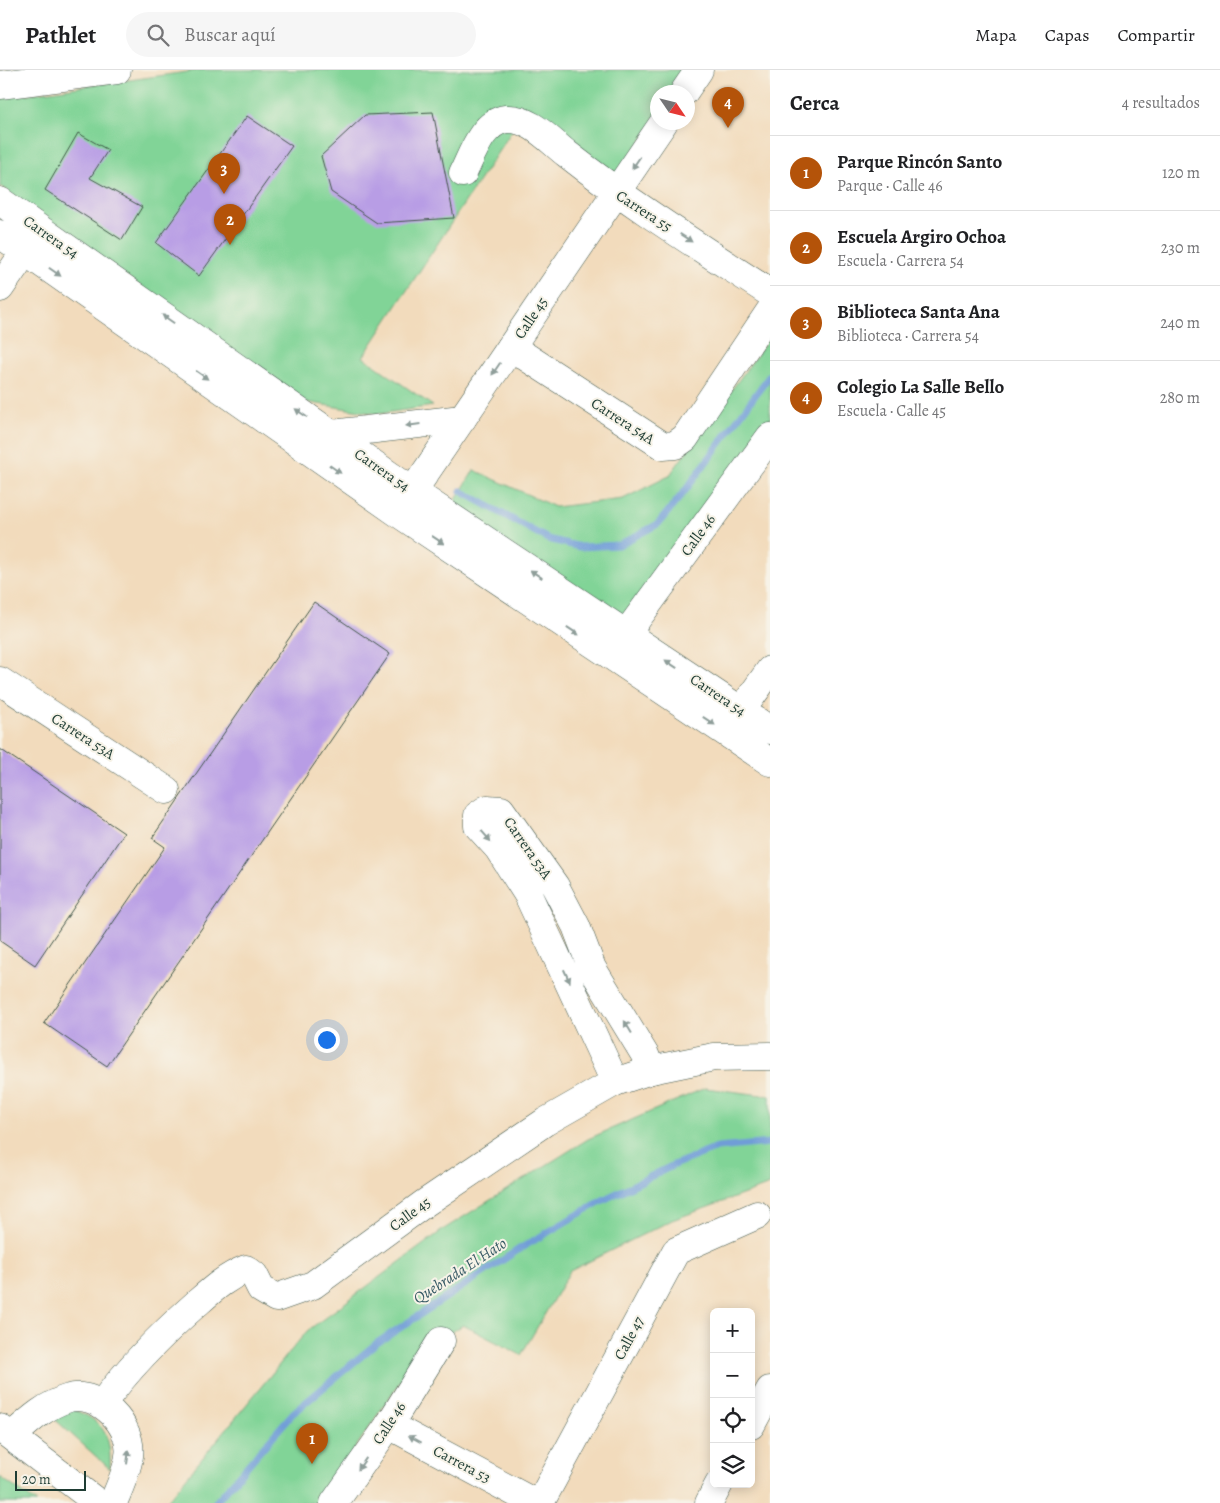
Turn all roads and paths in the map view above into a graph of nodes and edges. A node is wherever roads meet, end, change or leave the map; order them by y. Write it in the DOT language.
graph roads {
  1 [pos="117,70"];
  2 [pos="700,70"];
  3 [pos="0,85"];
  4 [pos="689,85"];
  5 [pos="659,130"];
  6 [pos="463,173"];
  7 [pos="616,193"];
  8 [pos="0,201"];
  9 [pos="40,229"];
  10 [pos="0,234"];
  11 [pos="25,251"];
  12 [pos="0,288"];
  13 [pos="770,293"];
  14 [pos="770,311"];
  15 [pos="511,347"];
  16 [pos="462,419"];
  17 [pos="332,434"];
  18 [pos="770,437"];
  19 [pos="405,502"];
  20 [pos="626,634"];
  21 [pos="770,670"];
  22 [pos="0,682"];
  23 [pos="742,711"];
  24 [pos="770,730"];
  25 [pos="770,762"];
  26 [pos="166,790"];
  27 [pos="770,1056"];
  28 [pos="651,1070"];
  29 [pos="615,1082"];
  30 [pos="757,1215"];
  31 [pos="441,1340"];
  32 [pos="770,1390"];
  33 [pos="102,1404"];
  34 [pos="755,1418"];
  35 [pos="389,1425"];
  36 [pos="6,1432"];
  37 [pos="717,1488"];
  38 [pos="98,1503"];
  39 [pos="113,1503"];
  40 [pos="334,1503"];
  41 [pos="535,1503"];
  42 [pos="540,1503"];
  43 [pos="709,1503"];
  1 -- 3 [label="street"];
  2 -- 4 [label="street"];
  5 -- 7 [label="street, Calle 45, one-way"];
  6 -- 7 [label="street, Carrera 55"];
  7 -- 13 [label="street, Carrera 55, one-way"];
  7 -- 15 [label="street, Calle 45"];
  8 -- 9 [label="street, Carrera 54"];
  9 -- 11 [label="street"];
  17 -- 9 [label="street, Carrera 54, one-way"];
  10 -- 11 [label="street, Carrera 54"];
  11 -- 12 [label="street"];
  11 -- 19 [label="street, Carrera 54, one-way"];
  14 -- 15 [label="street, Carrera 54A"];
  15 -- 16 [label="street, Calle 45, one-way"];
  16 -- 17 [label="street, one-way"];
  16 -- 19 [label="street, Calle 45"];
  17 -- 19 [label="street, Carrera 54"];
  18 -- 20 [label="street, Calle 46"];
  20 -- 19 [label="street, Carrera 54, one-way"];
  19 -- 25 [label="street, Carrera 54, one-way"];
  23 -- 20 [label="street, Carrera 54, one-way"];
  21 -- 23 [label="street"];
  22 -- 26 [label="street, Carrera 53A"];
  23 -- 24 [label="street, Carrera 54"];
  27 -- 28 [label="street, Calle 45"];
  28 -- 29 [label="street, Calle 45"];
  28 -- 29 [label="street, Carrera 53A, one-way"];
  29 -- 33 [label="street, Calle 45"];
  30 -- 42 [label="street, Calle 47"];
  31 -- 35 [label="street, Calle 46"];
  32 -- 34 [label="street"];
  33 -- 36 [label="street"];
  39 -- 33 [label="street, one-way"];
  35 -- 40 [label="street, Calle 46, one-way"];
  41 -- 35 [label="street, Carrera 53, one-way"];
  36 -- 38 [label="street"];
  37 -- 43 [label="street"];
}
